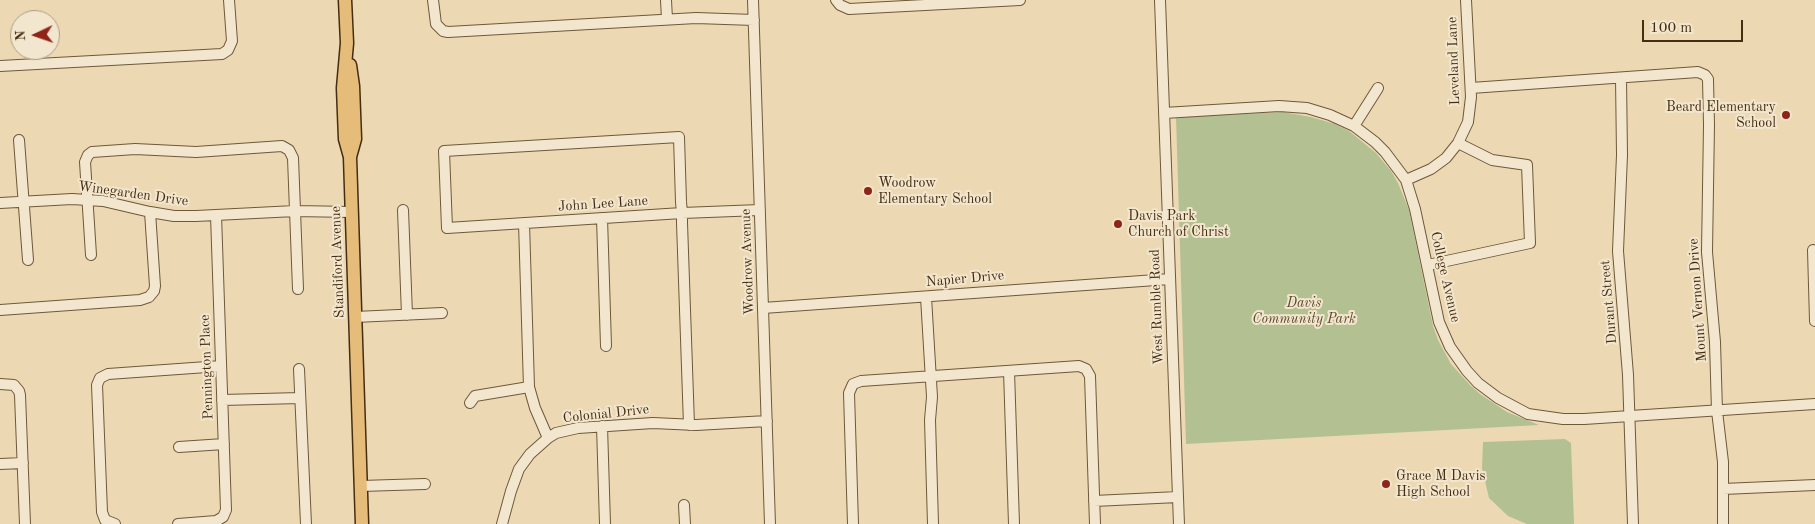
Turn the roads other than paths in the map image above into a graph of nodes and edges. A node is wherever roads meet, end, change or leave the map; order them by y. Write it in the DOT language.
graph roads {
  1 [pos="229,0"];
  2 [pos="345,0"];
  3 [pos="433,0"];
  4 [pos="666,0"];
  5 [pos="753,0"];
  6 [pos="1020,0"];
  7 [pos="1160,0"];
  8 [pos="1466,0"];
  9 [pos="917,2"];
  10 [pos="838,3"];
  11 [pos="667,19"];
  12 [pos="754,20"];
  13 [pos="0,66"];
  14 [pos="1620,78"];
  15 [pos="1378,88"];
  16 [pos="1471,88"];
  17 [pos="1164,114"];
  18 [pos="1354,126"];
  19 [pos="19,140"];
  20 [pos="1458,143"];
  21 [pos="1406,180"];
  22 [pos="87,200"];
  23 [pos="24,201"];
  24 [pos="0,203"];
  25 [pos="403,210"];
  26 [pos="760,210"];
  27 [pos="295,211"];
  28 [pos="150,212"];
  29 [pos="351,212"];
  30 [pos="682,213"];
  31 [pos="216,215"];
  32 [pos="602,218"];
  33 [pos="524,223"];
  34 [pos="1813,250"];
  35 [pos="91,255"];
  36 [pos="28,260"];
  37 [pos="1428,265"];
  38 [pos="1170,279"];
  39 [pos="298,289"];
  40 [pos="926,297"];
  41 [pos="763,308"];
  42 [pos="0,310"];
  43 [pos="442,313"];
  44 [pos="407,315"];
  45 [pos="355,317"];
  46 [pos="1815,321"];
  47 [pos="606,346"];
  48 [pos="221,366"];
  49 [pos="299,370"];
  50 [pos="1009,371"];
  51 [pos="931,376"];
  52 [pos="0,384"];
  53 [pos="529,387"];
  54 [pos="300,398"];
  55 [pos="222,400"];
  56 [pos="470,403"];
  57 [pos="1815,404"];
  58 [pos="1717,411"];
  59 [pos="1630,417"];
  60 [pos="767,421"];
  61 [pos="689,425"];
  62 [pos="602,426"];
  63 [pos="548,438"];
  64 [pos="224,444"];
  65 [pos="179,447"];
  66 [pos="23,463"];
  67 [pos="0,464"];
  68 [pos="425,484"];
  69 [pos="1815,485"];
  70 [pos="360,486"];
  71 [pos="1723,489"];
  72 [pos="1178,497"];
  73 [pos="1094,501"];
  74 [pos="684,505"];
  75 [pos="25,524"];
  76 [pos="115,524"];
  77 [pos="178,524"];
  78 [pos="306,524"];
  79 [pos="362,524"];
  80 [pos="502,524"];
  81 [pos="606,524"];
  82 [pos="685,524"];
  83 [pos="770,524"];
  84 [pos="852,524"];
  85 [pos="933,524"];
  86 [pos="1014,524"];
  87 [pos="1095,524"];
  88 [pos="1179,524"];
  89 [pos="1633,524"];
  90 [pos="1723,524"];
  1 -- 13 [label="street"];
  2 -- 29 [label="main road, Standiford Avenue"];
  3 -- 11 [label="street"];
  4 -- 11 [label="street"];
  5 -- 12 [label="street, Woodrow Avenue"];
  6 -- 9 [label="street"];
  7 -- 17 [label="street, West Rumble Road"];
  8 -- 16 [label="street, Leveland Lane"];
  9 -- 10 [label="street"];
  11 -- 12 [label="street"];
  12 -- 26 [label="street, Woodrow Avenue"];
  14 -- 16 [label="street"];
  14 -- 58 [label="street, Mount Vernon Drive"];
  14 -- 59 [label="street, Durant Street"];
  15 -- 18 [label="street"];
  16 -- 20 [label="street, Leveland Lane"];
  17 -- 18 [label="street, College Avenue"];
  17 -- 38 [label="street, West Rumble Road"];
  18 -- 21 [label="street, College Avenue"];
  19 -- 23 [label="street"];
  20 -- 21 [label="street, Leveland Lane"];
  20 -- 37 [label="street"];
  21 -- 37 [label="street, College Avenue"];
  22 -- 23 [label="street, Winegarden Drive"];
  22 -- 27 [label="street"];
  22 -- 28 [label="street, Winegarden Drive"];
  22 -- 35 [label="street"];
  23 -- 24 [label="street, Winegarden Drive"];
  23 -- 36 [label="street"];
  25 -- 44 [label="street"];
  26 -- 30 [label="street, John Lee Lane"];
  26 -- 41 [label="street, Woodrow Avenue"];
  27 -- 29 [label="street, Winegarden Drive"];
  27 -- 31 [label="street, Winegarden Drive"];
  27 -- 39 [label="street"];
  28 -- 31 [label="street, Winegarden Drive"];
  28 -- 42 [label="street"];
  29 -- 45 [label="main road, Standiford Avenue"];
  30 -- 32 [label="street, John Lee Lane"];
  30 -- 33 [label="street, John Lee Lane"];
  30 -- 61 [label="street"];
  31 -- 48 [label="street, Pennington Place"];
  32 -- 33 [label="street, John Lee Lane"];
  32 -- 47 [label="street"];
  33 -- 53 [label="street"];
  34 -- 46 [label="street"];
  37 -- 59 [label="street, College Avenue"];
  38 -- 40 [label="street, Napier Drive"];
  38 -- 72 [label="street, West Rumble Road"];
  40 -- 41 [label="street, Napier Drive"];
  40 -- 51 [label="street"];
  41 -- 60 [label="street, Woodrow Avenue"];
  43 -- 44 [label="street"];
  44 -- 45 [label="street"];
  45 -- 70 [label="main road, Standiford Avenue"];
  48 -- 55 [label="street, Pennington Place"];
  48 -- 76 [label="street"];
  49 -- 54 [label="street"];
  50 -- 51 [label="street"];
  50 -- 73 [label="street"];
  50 -- 86 [label="street"];
  51 -- 84 [label="street"];
  51 -- 85 [label="street"];
  52 -- 66 [label="street"];
  53 -- 56 [label="street"];
  53 -- 63 [label="street"];
  54 -- 55 [label="street"];
  54 -- 78 [label="street"];
  55 -- 64 [label="street, Pennington Place"];
  57 -- 58 [label="street, College Avenue"];
  58 -- 59 [label="street, College Avenue"];
  58 -- 71 [label="street, Mount Vernon Drive"];
  59 -- 89 [label="street, Durant Street"];
  60 -- 61 [label="street, Colonial Drive"];
  60 -- 83 [label="street, Woodrow Avenue"];
  61 -- 62 [label="street, Colonial Drive"];
  62 -- 63 [label="street, Colonial Drive"];
  62 -- 81 [label="street"];
  63 -- 80 [label="street, Colonial Drive"];
  64 -- 65 [label="street"];
  64 -- 77 [label="street, Pennington Place"];
  66 -- 67 [label="street"];
  66 -- 75 [label="street"];
  68 -- 70 [label="street"];
  69 -- 71 [label="street"];
  70 -- 79 [label="main road, Standiford Avenue"];
  71 -- 90 [label="street, Mount Vernon Drive"];
  72 -- 73 [label="street"];
  72 -- 88 [label="street, West Rumble Road"];
  73 -- 87 [label="street"];
  74 -- 82 [label="street"];
}
